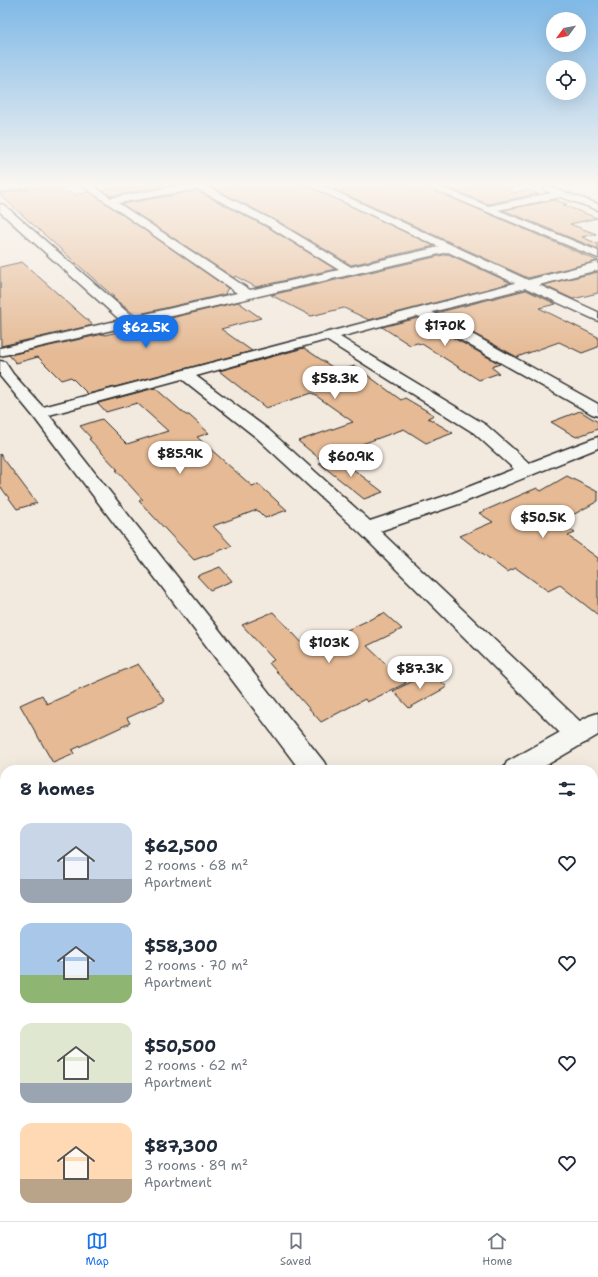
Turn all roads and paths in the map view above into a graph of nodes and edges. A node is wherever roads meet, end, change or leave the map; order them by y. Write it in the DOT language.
graph roads {
  1 [pos="38,241"];
  2 [pos="169,241"];
  3 [pos="300,241"];
  4 [pos="434,241"];
  5 [pos="564,241"];
  6 [pos="449,248"];
  7 [pos="598,255"];
  8 [pos="598,266"];
  9 [pos="348,270"];
  10 [pos="528,285"];
  11 [pos="247,294"];
  12 [pos="420,311"];
  13 [pos="598,317"];
  14 [pos="129,321"];
  15 [pos="329,336"];
  16 [pos="0,352"];
  17 [pos="3,374"];
  18 [pos="186,375"];
  19 [pos="598,412"];
  20 [pos="39,413"];
  21 [pos="598,442"];
  22 [pos="527,470"];
  23 [pos="367,529"];
  24 [pos="588,729"];
  25 [pos="311,765"];
  26 [pos="525,765"];
  1 -- 14 [label="street"];
  2 -- 11 [label="street"];
  3 -- 9 [label="street"];
  4 -- 6 [label="street"];
  5 -- 7 [label="street"];
  6 -- 9 [label="street"];
  6 -- 10 [label="street"];
  8 -- 10 [label="street"];
  9 -- 11 [label="street"];
  10 -- 12 [label="street"];
  10 -- 13 [label="street"];
  11 -- 14 [label="street"];
  12 -- 15 [label="street"];
  12 -- 19 [label="street"];
  14 -- 16 [label="street"];
  15 -- 18 [label="street"];
  15 -- 22 [label="street"];
  17 -- 20 [label="street"];
  18 -- 20 [label="street"];
  18 -- 23 [label="street"];
  20 -- 25 [label="street"];
  21 -- 22 [label="street"];
  22 -- 23 [label="street"];
  23 -- 24 [label="street"];
  24 -- 26 [label="street"];
}
